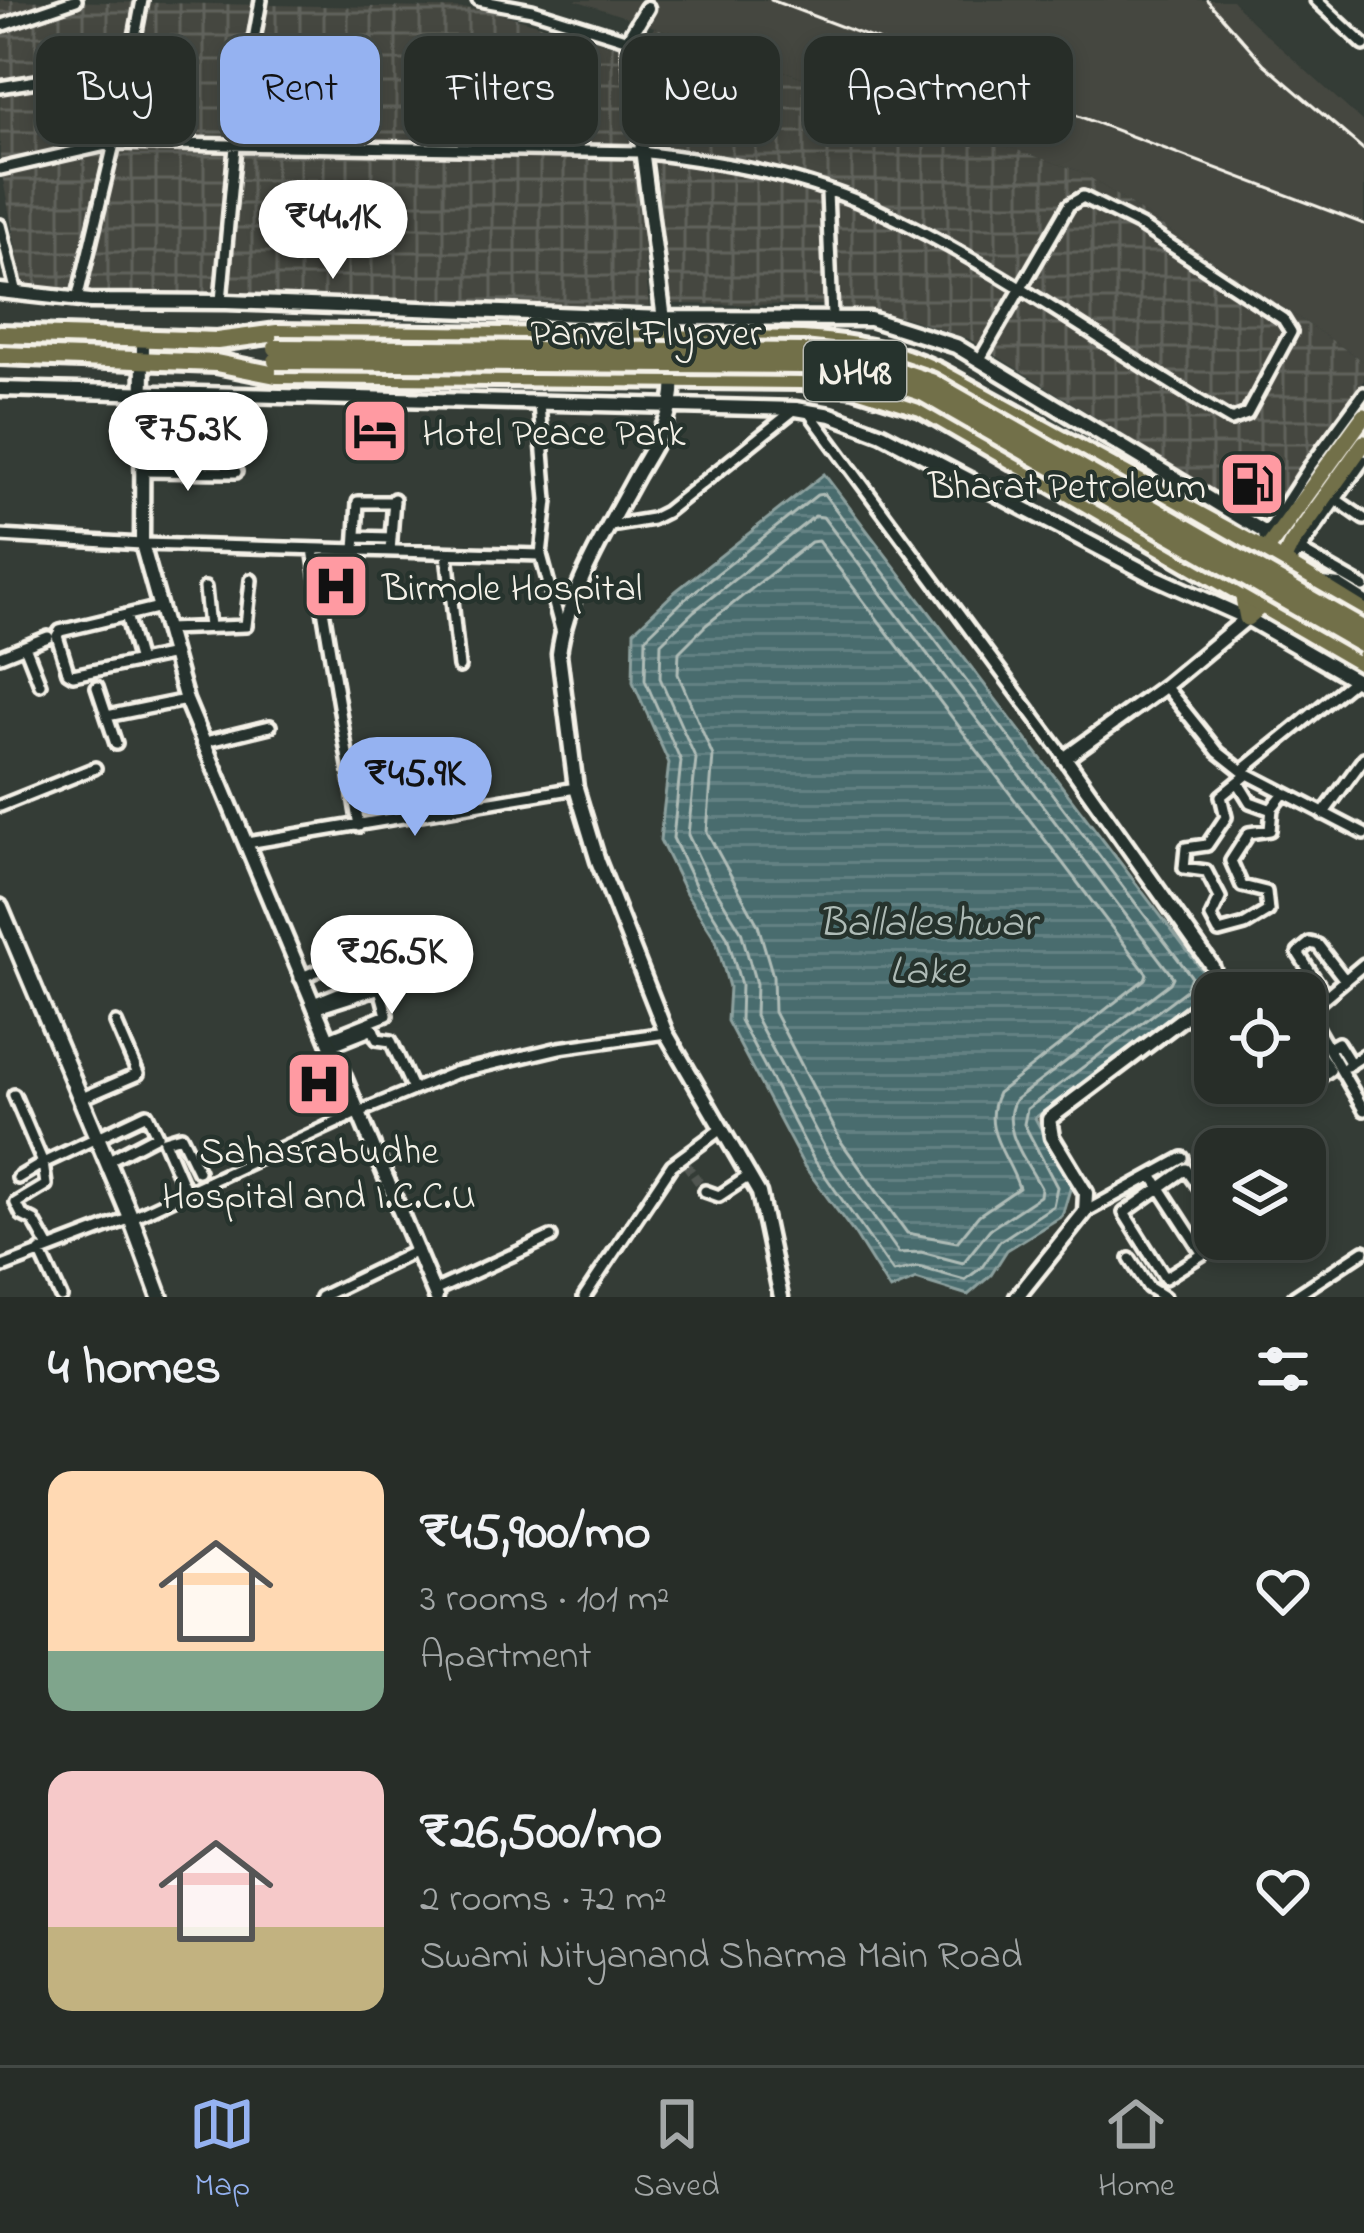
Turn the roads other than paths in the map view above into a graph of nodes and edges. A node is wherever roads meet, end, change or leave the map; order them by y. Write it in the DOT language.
graph roads {
  1 [pos="76,0"];
  2 [pos="142,0"];
  3 [pos="261,0"];
  4 [pos="478,0"];
  5 [pos="1316,0"];
  6 [pos="647,8"];
  7 [pos="0,26"];
  8 [pos="135,36"];
  9 [pos="630,36"];
  10 [pos="622,38"];
  11 [pos="1364,46"];
  12 [pos="36,81"];
  13 [pos="0,87"];
  14 [pos="110,144"];
  15 [pos="114,144"];
  16 [pos="144,144"];
  17 [pos="640,144"];
  18 [pos="235,147"];
  19 [pos="641,152"];
  20 [pos="0,169"];
  21 [pos="827,192"];
  22 [pos="0,225"];
  23 [pos="1019,291"];
  24 [pos="0,292"];
  25 [pos="16,293"];
  26 [pos="77,300"];
  27 [pos="220,302"];
  28 [pos="662,318"];
  29 [pos="832,318"];
  30 [pos="0,334"];
  31 [pos="666,338"];
  32 [pos="143,339"];
  33 [pos="217,341"];
  34 [pos="0,355"];
  35 [pos="276,355"];
  36 [pos="980,359"];
  37 [pos="142,360"];
  38 [pos="217,363"];
  39 [pos="674,378"];
  40 [pos="0,388"];
  41 [pos="1364,393"];
  42 [pos="140,394"];
  43 [pos="539,404"];
  44 [pos="674,406"];
  45 [pos="802,410"];
  46 [pos="1364,416"];
  47 [pos="1364,443"];
  48 [pos="1364,460"];
  49 [pos="141,471"];
  50 [pos="236,472"];
  51 [pos="1334,498"];
  52 [pos="1364,519"];
  53 [pos="610,526"];
  54 [pos="0,536"];
  55 [pos="356,537"];
  56 [pos="391,538"];
  57 [pos="1266,542"];
  58 [pos="142,544"];
  59 [pos="313,549"];
  60 [pos="355,550"];
  61 [pos="391,551"];
  62 [pos="447,553"];
  63 [pos="541,555"];
  64 [pos="1290,555"];
  65 [pos="251,580"];
  66 [pos="1316,583"];
  67 [pos="1364,586"];
  68 [pos="205,588"];
  69 [pos="1242,592"];
  70 [pos="1364,602"];
  71 [pos="1262,605"];
  72 [pos="160,607"];
  73 [pos="1364,612"];
  74 [pos="126,615"];
  75 [pos="1247,618"];
  76 [pos="1291,621"];
  77 [pos="209,628"];
  78 [pos="167,629"];
  79 [pos="1364,630"];
  80 [pos="562,633"];
  81 [pos="48,637"];
  82 [pos="1284,640"];
  83 [pos="1364,645"];
  84 [pos="25,646"];
  85 [pos="174,654"];
  86 [pos="0,656"];
  87 [pos="139,662"];
  88 [pos="459,667"];
  89 [pos="1361,676"];
  90 [pos="40,684"];
  91 [pos="1165,686"];
  92 [pos="97,687"];
  93 [pos="186,700"];
  94 [pos="107,716"];
  95 [pos="270,726"];
  96 [pos="205,742"];
  97 [pos="116,744"];
  98 [pos="1064,758"];
  99 [pos="1364,758"];
  100 [pos="95,768"];
  101 [pos="1245,772"];
  102 [pos="1239,784"];
  103 [pos="576,788"];
  104 [pos="1284,793"];
  105 [pos="0,806"];
  106 [pos="1272,810"];
  107 [pos="1323,814"];
  108 [pos="359,826"];
  109 [pos="1364,834"];
  110 [pos="247,843"];
  111 [pos="0,907"];
  112 [pos="1364,964"];
  113 [pos="1310,972"];
  114 [pos="1342,975"];
  115 [pos="300,978"];
  116 [pos="1326,982"];
  117 [pos="1326,996"];
  118 [pos="313,1006"];
  119 [pos="116,1023"];
  120 [pos="666,1033"];
  121 [pos="329,1042"];
  122 [pos="1326,1047"];
  123 [pos="1364,1055"];
  124 [pos="1347,1066"];
  125 [pos="412,1090"];
  126 [pos="14,1095"];
  127 [pos="80,1099"];
  128 [pos="1364,1110"];
  129 [pos="359,1112"];
  130 [pos="721,1129"];
  131 [pos="96,1137"];
  132 [pos="1183,1158"];
  133 [pos="106,1161"];
  134 [pos="43,1163"];
  135 [pos="198,1171"];
  136 [pos="749,1176"];
  137 [pos="18,1178"];
  138 [pos="1194,1180"];
  139 [pos="1156,1182"];
  140 [pos="46,1185"];
  141 [pos="62,1190"];
  142 [pos="705,1191"];
  143 [pos="186,1192"];
  144 [pos="1084,1212"];
  145 [pos="131,1218"];
  146 [pos="550,1237"];
  147 [pos="1194,1240"];
  148 [pos="44,1250"];
  149 [pos="418,1250"];
  150 [pos="1364,1251"];
  151 [pos="1130,1259"];
  152 [pos="1194,1260"];
  153 [pos="0,1268"];
  154 [pos="435,1294"];
  155 [pos="62,1297"];
  156 [pos="160,1297"];
  157 [pos="321,1297"];
  158 [pos="584,1297"];
  159 [pos="781,1297"];
  160 [pos="1017,1297"];
  161 [pos="1164,1297"];
  162 [pos="1294,1297"];
  1 -- 7 [label="street"];
  2 -- 8 [label="street"];
  3 -- 18 [label="street"];
  4 -- 10 [label="street"];
  5 -- 11 [label="street"];
  6 -- 9 [label="street"];
  12 -- 13 [label="street"];
  14 -- 20 [label="street"];
  15 -- 26 [label="street"];
  16 -- 18 [label="street"];
  17 -- 19 [label="street"];
  18 -- 19 [label="street"];
  18 -- 27 [label="street"];
  19 -- 21 [label="street"];
  19 -- 28 [label="street"];
  21 -- 23 [label="street"];
  21 -- 29 [label="street"];
  22 -- 25 [label="street"];
  23 -- 23 [label="street"];
  23 -- 36 [label="street"];
  24 -- 25 [label="street"];
  25 -- 26 [label="street"];
  26 -- 27 [label="street"];
  27 -- 28 [label="street"];
  28 -- 29 [label="street"];
  28 -- 31 [label="street"];
  29 -- 36 [label="street"];
  30 -- 32 [label="highway, NH48"];
  31 -- 33 [label="highway"];
  31 -- 39 [label="street"];
  31 -- 57 [label="highway"];
  32 -- 33 [label="highway, NH48"];
  32 -- 37 [label="street"];
  33 -- 35 [label="highway, Panvel Flyover / NH48"];
  34 -- 37 [label="highway, NH48"];
  35 -- 38 [label="highway, Panvel Flyover / NH48"];
  35 -- 79 [label="highway, Panvel Flyover / NH48, bridge"];
  35 -- 83 [label="highway, Panvel Flyover / NH48, bridge"];
  36 -- 57 [label="street"];
  37 -- 38 [label="highway, NH48"];
  37 -- 42 [label="street"];
  38 -- 39 [label="highway"];
  39 -- 44 [label="street"];
  39 -- 69 [label="highway"];
  40 -- 42 [label="street"];
  41 -- 57 [label="street"];
  42 -- 43 [label="street"];
  42 -- 49 [label="street"];
  43 -- 44 [label="street"];
  43 -- 63 [label="street"];
  44 -- 45 [label="street"];
  44 -- 53 [label="street"];
  45 -- 53 [label="street"];
  45 -- 75 [label="street"];
  45 -- 98 [label="street"];
  46 -- 57 [label="main road"];
  47 -- 64 [label="main road"];
  48 -- 51 [label="street"];
  49 -- 50 [label="street"];
  49 -- 58 [label="street"];
  51 -- 52 [label="street"];
  51 -- 64 [label="street"];
  53 -- 80 [label="street"];
  54 -- 58 [label="street"];
  55 -- 56 [label="street"];
  55 -- 56 [label="street"];
  55 -- 60 [label="street"];
  56 -- 61 [label="street"];
  57 -- 64 [label="highway"];
  57 -- 69 [label="main road"];
  58 -- 59 [label="street"];
  58 -- 72 [label="street"];
  59 -- 60 [label="street"];
  59 -- 108 [label="street"];
  60 -- 61 [label="street"];
  61 -- 62 [label="street"];
  62 -- 63 [label="street"];
  62 -- 88 [label="street"];
  63 -- 80 [label="street"];
  64 -- 66 [label="highway"];
  64 -- 67 [label="street"];
  64 -- 71 [label="main road"];
  65 -- 77 [label="street"];
  66 -- 70 [label="street"];
  66 -- 73 [label="highway"];
  68 -- 77 [label="street"];
  69 -- 71 [label="highway"];
  69 -- 75 [label="main road"];
  71 -- 75 [label="main road"];
  71 -- 76 [label="highway"];
  72 -- 74 [label="street"];
  72 -- 78 [label="street"];
  74 -- 87 [label="street"];
  74 -- 87 [label="street"];
  75 -- 82 [label="street"];
  75 -- 91 [label="street"];
  76 -- 82 [label="highway"];
  76 -- 89 [label="highway"];
  77 -- 78 [label="street"];
  78 -- 85 [label="street"];
  80 -- 103 [label="street"];
  81 -- 84 [label="street"];
  82 -- 89 [label="street"];
  84 -- 86 [label="street"];
  84 -- 90 [label="street"];
  85 -- 87 [label="street"];
  85 -- 93 [label="street"];
  89 -- 101 [label="street"];
  91 -- 98 [label="street"];
  91 -- 101 [label="street"];
  92 -- 94 [label="street"];
  93 -- 94 [label="street"];
  93 -- 96 [label="street"];
  94 -- 97 [label="street"];
  95 -- 96 [label="street"];
  96 -- 110 [label="street"];
  98 -- 144 [label="street"];
  99 -- 107 [label="street"];
  100 -- 105 [label="street"];
  101 -- 102 [label="street"];
  101 -- 104 [label="street"];
  102 -- 106 [label="street"];
  102 -- 106 [label="street"];
  103 -- 108 [label="street"];
  103 -- 120 [label="street"];
  104 -- 106 [label="street"];
  104 -- 107 [label="street"];
  107 -- 109 [label="street"];
  108 -- 110 [label="street"];
  110 -- 115 [label="street"];
  111 -- 127 [label="main road"];
  112 -- 114 [label="street"];
  113 -- 114 [label="street"];
  114 -- 116 [label="street"];
  114 -- 117 [label="street"];
  115 -- 118 [label="street"];
  115 -- 118 [label="street"];
  118 -- 121 [label="street"];
  118 -- 121 [label="street"];
  119 -- 127 [label="street"];
  120 -- 125 [label="street"];
  120 -- 130 [label="street"];
  121 -- 125 [label="street"];
  121 -- 129 [label="street"];
  122 -- 124 [label="street"];
  123 -- 124 [label="street"];
  124 -- 128 [label="street"];
  125 -- 129 [label="street"];
  126 -- 134 [label="street"];
  127 -- 131 [label="main road"];
  129 -- 143 [label="street"];
  129 -- 149 [label="street"];
  130 -- 136 [label="street"];
  130 -- 158 [label="street"];
  131 -- 133 [label="main road"];
  131 -- 133 [label="street"];
  131 -- 134 [label="street"];
  132 -- 139 [label="street"];
  133 -- 145 [label="main road"];
  134 -- 137 [label="street"];
  134 -- 140 [label="street"];
  135 -- 143 [label="street"];
  136 -- 142 [label="street"];
  136 -- 159 [label="street"];
  138 -- 139 [label="street"];
  139 -- 144 [label="street"];
  139 -- 147 [label="street"];
  139 -- 152 [label="street"];
  140 -- 141 [label="street"];
  140 -- 148 [label="street"];
  143 -- 145 [label="street"];
  144 -- 160 [label="street"];
  145 -- 148 [label="street"];
  145 -- 156 [label="main road"];
  146 -- 154 [label="street"];
  148 -- 153 [label="street"];
  148 -- 155 [label="street"];
  149 -- 154 [label="street"];
  149 -- 157 [label="street"];
  150 -- 162 [label="street"];
  151 -- 161 [label="street"];
}
